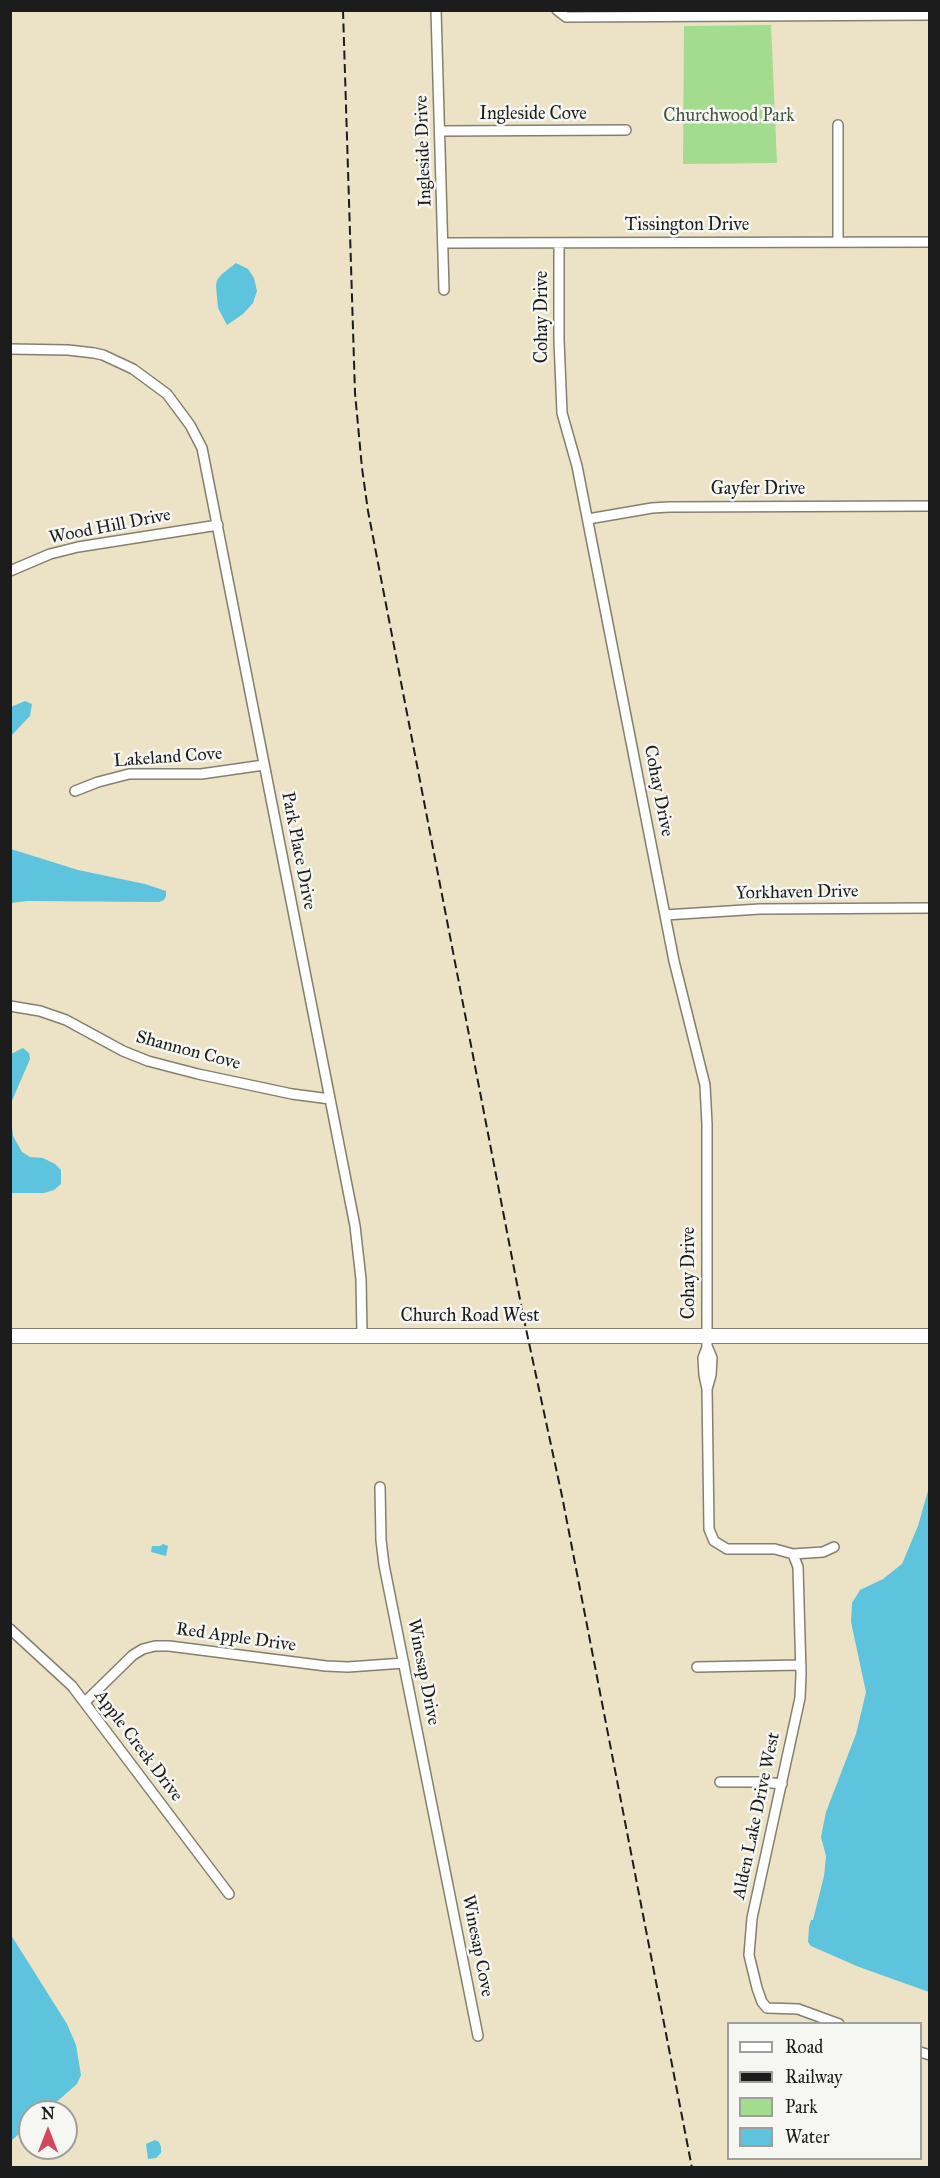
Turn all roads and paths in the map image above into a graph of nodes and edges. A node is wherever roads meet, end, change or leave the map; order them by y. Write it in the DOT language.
graph roads {
  1 [pos="436,10"];
  2 [pos="557,10"];
  3 [pos="930,15"];
  4 [pos="838,125"];
  5 [pos="626,130"];
  6 [pos="440,131"];
  7 [pos="838,242"];
  8 [pos="930,242"];
  9 [pos="444,243"];
  10 [pos="559,243"];
  11 [pos="444,290"];
  12 [pos="10,349"];
  13 [pos="930,506"];
  14 [pos="588,519"];
  15 [pos="218,525"];
  16 [pos="10,571"];
  17 [pos="264,765"];
  18 [pos="75,791"];
  19 [pos="930,908"];
  20 [pos="665,915"];
  21 [pos="10,1006"];
  22 [pos="330,1099"];
  23 [pos="362,1335"];
  24 [pos="10,1336"];
  25 [pos="930,1336"];
  26 [pos="707,1341"];
  27 [pos="380,1487"];
  28 [pos="834,1547"];
  29 [pos="793,1554"];
  30 [pos="10,1629"];
  31 [pos="404,1663"];
  32 [pos="801,1665"];
  33 [pos="697,1667"];
  34 [pos="84,1702"];
  35 [pos="720,1782"];
  36 [pos="782,1784"];
  37 [pos="443,1862"];
  38 [pos="229,1894"];
  39 [pos="833,2022"];
  40 [pos="478,2036"];
  1 -- 6 [label="street, Ingleside Drive"];
  2 -- 3 [label="street"];
  4 -- 7 [label="street"];
  5 -- 6 [label="street, Ingleside Cove"];
  6 -- 9 [label="street, Ingleside Drive"];
  7 -- 8 [label="street, Tissington Drive"];
  7 -- 10 [label="street, Tissington Drive"];
  9 -- 10 [label="street, Tissington Drive"];
  9 -- 11 [label="street, Ingleside Drive"];
  10 -- 14 [label="street, Cohay Drive"];
  12 -- 15 [label="street, Park Place Drive"];
  13 -- 14 [label="street, Gayfer Drive"];
  14 -- 20 [label="street, Cohay Drive"];
  15 -- 16 [label="street, Wood Hill Drive"];
  15 -- 17 [label="street, Park Place Drive"];
  17 -- 18 [label="street, Lakeland Cove"];
  17 -- 22 [label="street, Park Place Drive"];
  19 -- 20 [label="street, Yorkhaven Drive"];
  20 -- 26 [label="street, Cohay Drive"];
  21 -- 22 [label="street, Shannon Cove"];
  22 -- 23 [label="street, Park Place Drive"];
  23 -- 24 [label="street, Church Road West"];
  23 -- 26 [label="street, Church Road West"];
  25 -- 26 [label="street, Church Road West"];
  26 -- 29 [label="street, Cohay Drive"];
  27 -- 31 [label="street, Winesap Drive"];
  28 -- 29 [label="street"];
  29 -- 32 [label="street, Alden Lake Drive West"];
  30 -- 34 [label="street, Apple Creek Drive"];
  31 -- 34 [label="street, Red Apple Drive"];
  31 -- 37 [label="street, Winesap Drive"];
  32 -- 33 [label="street"];
  32 -- 36 [label="street, Alden Lake Drive West"];
  34 -- 38 [label="street, Apple Creek Drive"];
  35 -- 36 [label="street"];
  36 -- 39 [label="street, Alden Lake Drive West"];
  37 -- 40 [label="street, Winesap Cove"];
}
